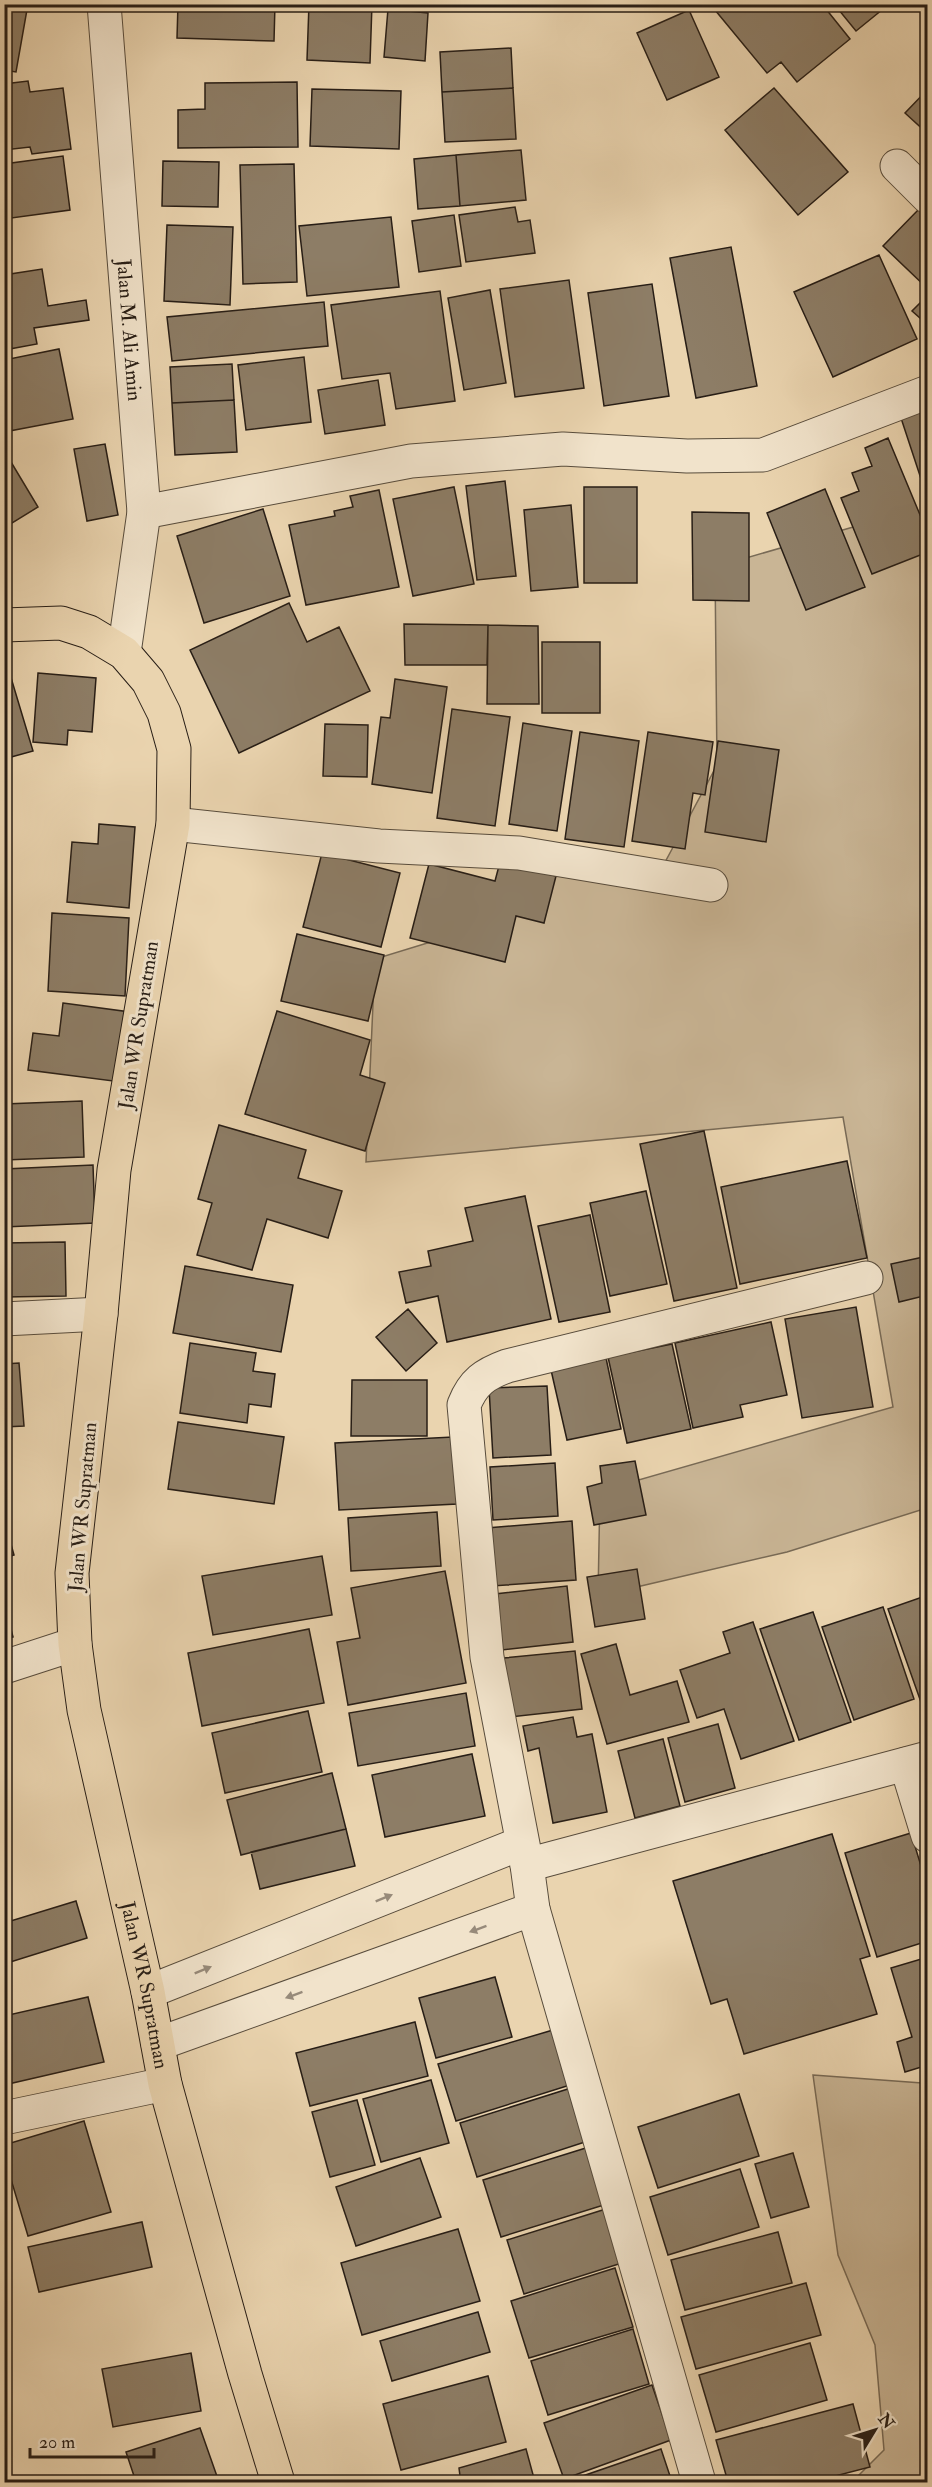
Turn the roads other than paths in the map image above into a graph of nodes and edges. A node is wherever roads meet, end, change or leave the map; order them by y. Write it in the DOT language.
graph roads {
  1 [pos="104,4"];
  2 [pos="897,166"];
  3 [pos="927,196"];
  4 [pos="927,392"];
  5 [pos="144,512"];
  6 [pos="4,625"];
  7 [pos="124,653"];
  8 [pos="173,824"];
  9 [pos="711,885"];
  10 [pos="866,1278"];
  11 [pos="101,1314"];
  12 [pos="4,1320"];
  13 [pos="75,1644"];
  14 [pos="4,1667"];
  15 [pos="917,1761"];
  16 [pos="927,1836"];
  17 [pos="525,1854"];
  18 [pos="533,1909"];
  19 [pos="148,1992"];
  20 [pos="158,2044"];
  21 [pos="165,2084"];
  22 [pos="4,2118"];
  23 [pos="278,2482"];
  24 [pos="699,2482"];
  1 -- 5 [label="street, Jalan M. Ali Amin"];
  2 -- 3 [label="street"];
  4 -- 5 [label="street"];
  5 -- 7 [label="street, Jalan M. Ali Amin"];
  6 -- 7 [label="highway, Jalan WR Supratman"];
  7 -- 8 [label="highway, Jalan WR Supratman"];
  8 -- 9 [label="street"];
  8 -- 11 [label="highway, Jalan WR Supratman"];
  10 -- 17 [label="street"];
  11 -- 12 [label="street"];
  11 -- 13 [label="highway, Jalan WR Supratman"];
  13 -- 14 [label="street"];
  13 -- 19 [label="highway, Jalan WR Supratman"];
  15 -- 16 [label="street"];
  15 -- 17 [label="street"];
  17 -- 18 [label="street"];
  19 -- 17 [label="street, one-way"];
  18 -- 20 [label="street, one-way"];
  18 -- 24 [label="street"];
  19 -- 20 [label="highway, Jalan WR Supratman"];
  20 -- 21 [label="highway, Jalan WR Supratman"];
  21 -- 22 [label="street"];
  21 -- 23 [label="highway, Jalan WR Supratman"];
}
